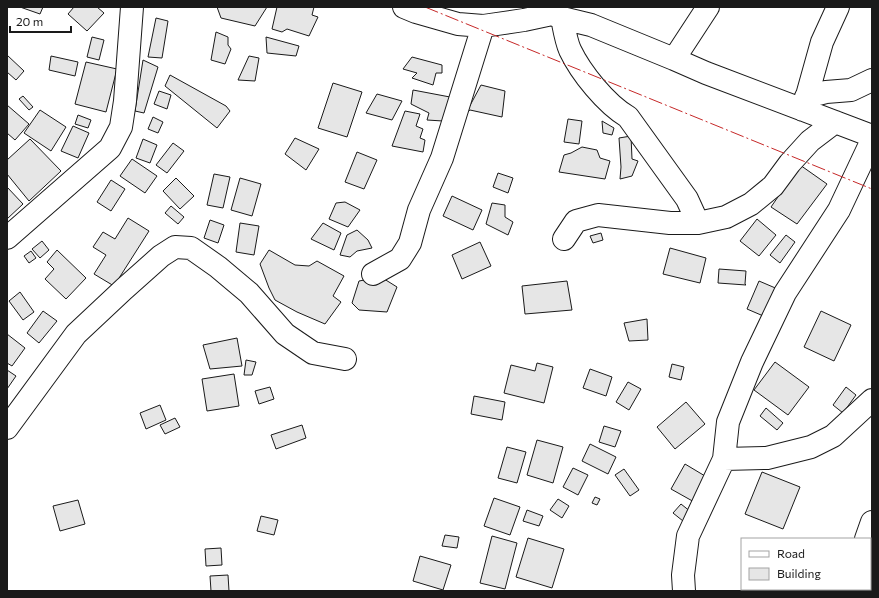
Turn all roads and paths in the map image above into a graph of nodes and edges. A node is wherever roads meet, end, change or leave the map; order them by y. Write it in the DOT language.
graph roads {
  1 [pos="132,7"];
  2 [pos="404,7"];
  3 [pos="708,7"];
  4 [pos="838,7"];
  5 [pos="526,13"];
  6 [pos="558,13"];
  7 [pos="483,26"];
  8 [pos="674,59"];
  9 [pos="872,80"];
  10 [pos="804,104"];
  11 [pos="835,122"];
  12 [pos="872,136"];
  13 [pos="872,140"];
  14 [pos="698,223"];
  15 [pos="7,238"];
  16 [pos="564,239"];
  17 [pos="373,274"];
  18 [pos="345,359"];
  19 [pos="872,400"];
  20 [pos="7,428"];
  21 [pos="724,459"];
  22 [pos="872,522"];
  23 [pos="866,538"];
  24 [pos="684,591"];
  1 -- 15 [label="street"];
  2 -- 7 [label="street"];
  3 -- 8 [label="street"];
  4 -- 10 [label="street"];
  5 -- 6 [label="street"];
  5 -- 7 [label="street"];
  6 -- 8 [label="street"];
  6 -- 14 [label="street"];
  7 -- 17 [label="street"];
  8 -- 10 [label="street"];
  9 -- 10 [label="street"];
  10 -- 11 [label="street"];
  11 -- 12 [label="street"];
  11 -- 14 [label="street"];
  13 -- 21 [label="street"];
  14 -- 16 [label="street"];
  18 -- 20 [label="street"];
  19 -- 21 [label="street"];
  21 -- 24 [label="street"];
  22 -- 23 [label="street"];
}
